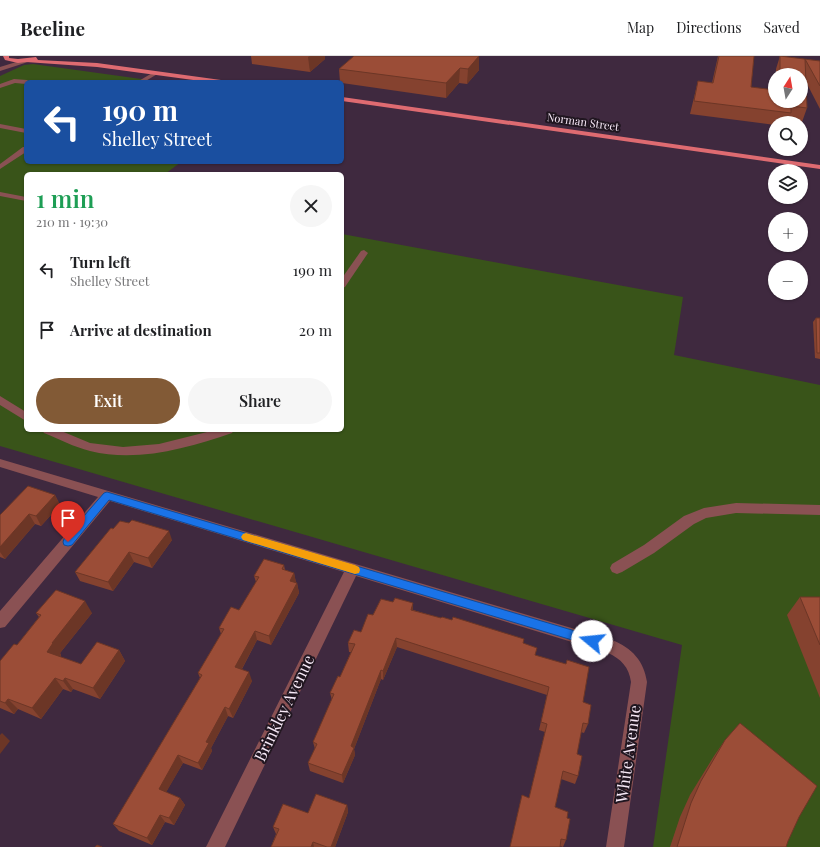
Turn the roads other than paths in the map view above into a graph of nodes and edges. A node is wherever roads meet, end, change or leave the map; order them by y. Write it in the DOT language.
graph roads {
  1 [pos="42,56"];
  2 [pos="53,56"];
  3 [pos="5,57"];
  4 [pos="27,61"];
  5 [pos="0,62"];
  6 [pos="97,65"];
  7 [pos="0,69"];
  8 [pos="156,73"];
  9 [pos="144,80"];
  10 [pos="207,80"];
  11 [pos="24,82"];
  12 [pos="0,86"];
  13 [pos="344,99"];
  14 [pos="0,126"];
  15 [pos="24,130"];
  16 [pos="24,150"];
  17 [pos="0,167"];
  18 [pos="820,167"];
  19 [pos="0,194"];
  20 [pos="24,198"];
  21 [pos="364,253"];
  22 [pos="344,282"];
  23 [pos="0,400"];
  24 [pos="24,416"];
  25 [pos="53,432"];
  26 [pos="222,432"];
  27 [pos="0,463"];
  28 [pos="107,495"];
  29 [pos="820,510"];
  30 [pos="616,568"];
  31 [pos="352,569"];
  32 [pos="0,622"];
  33 [pos="215,847"];
  34 [pos="615,847"];
  1 -- 4 [label="main road"];
  2 -- 6 [label="main road"];
  3 -- 4 [label="main road"];
  3 -- 5 [label="street"];
  4 -- 6 [label="main road"];
  4 -- 7 [label="street"];
  6 -- 8 [label="main road"];
  8 -- 9 [label="street"];
  8 -- 10 [label="main road"];
  11 -- 12 [label="street"];
  13 -- 18 [label="main road, Norman Street"];
  14 -- 15 [label="street"];
  16 -- 17 [label="street"];
  19 -- 20 [label="street"];
  21 -- 22 [label="street"];
  23 -- 24 [label="street"];
  25 -- 26 [label="street"];
  27 -- 28 [label="street"];
  28 -- 31 [label="street"];
  28 -- 32 [label="street"];
  29 -- 30 [label="street"];
  31 -- 33 [label="street, Brinkley Avenue"];
  31 -- 34 [label="street, White Avenue"];
}
